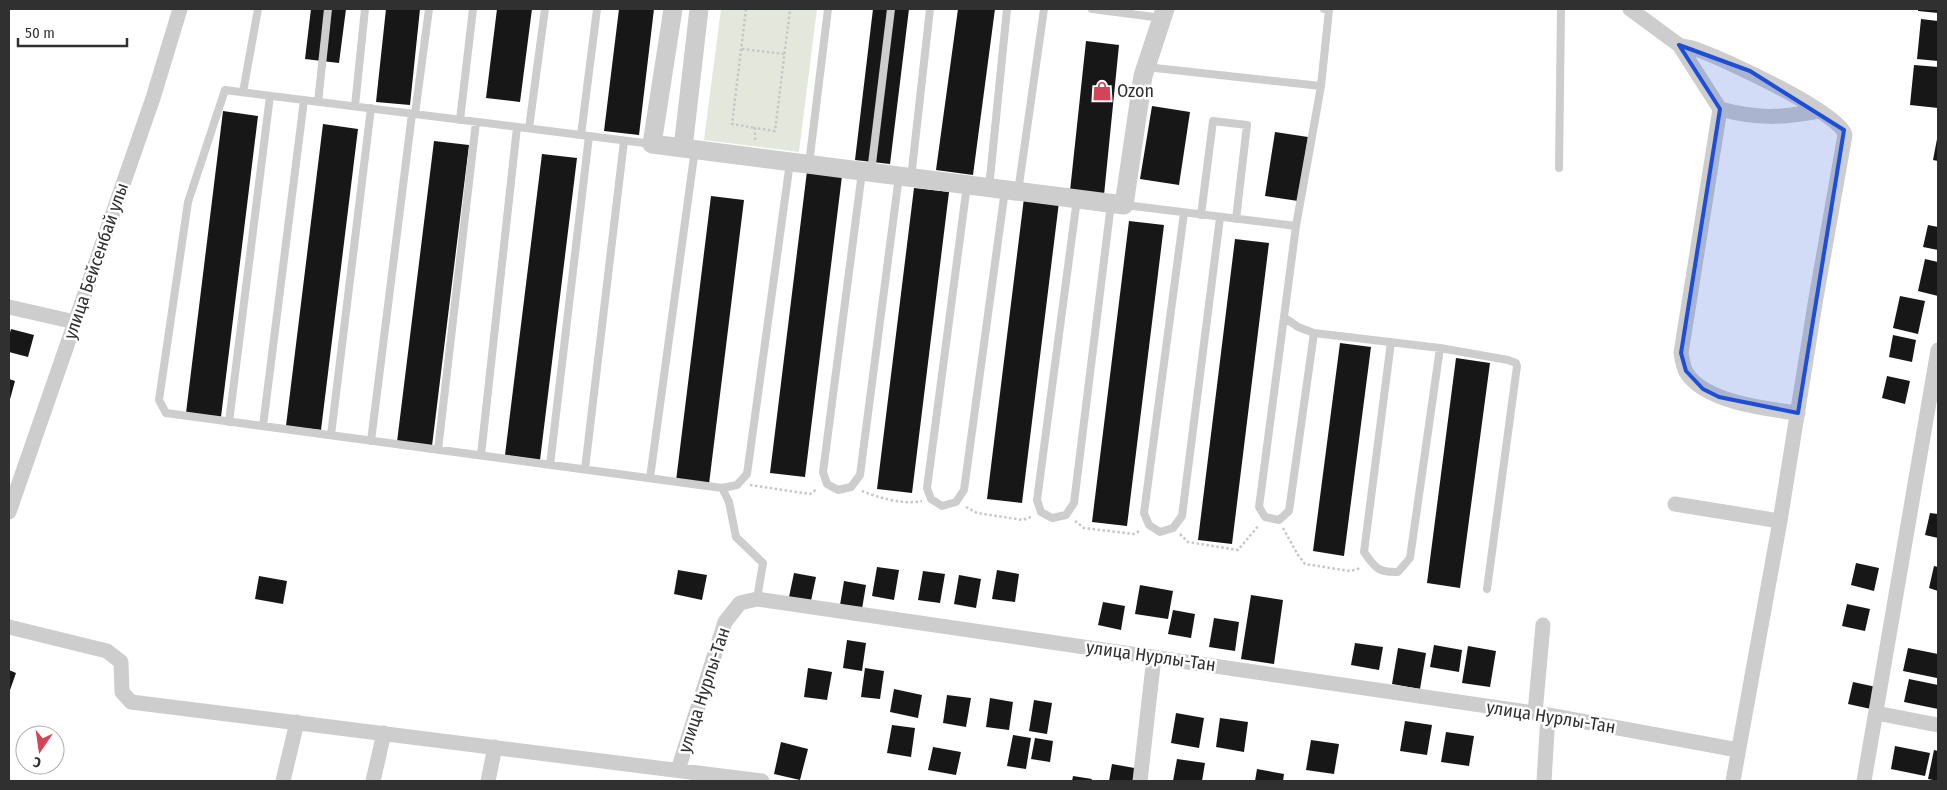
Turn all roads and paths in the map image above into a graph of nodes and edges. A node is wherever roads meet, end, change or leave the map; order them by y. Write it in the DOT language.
graph roads {
  1 [pos="180,9"];
  2 [pos="258,9"];
  3 [pos="328,9"];
  4 [pos="365,9"];
  5 [pos="429,9"];
  6 [pos="473,9"];
  7 [pos="545,9"];
  8 [pos="598,9"];
  9 [pos="672,9"];
  10 [pos="699,9"];
  11 [pos="746,9"];
  12 [pos="790,9"];
  13 [pos="828,9"];
  14 [pos="891,9"];
  15 [pos="930,9"];
  16 [pos="1006,9"];
  17 [pos="1044,9"];
  18 [pos="1092,9"];
  19 [pos="1324,9"];
  20 [pos="1561,9"];
  21 [pos="1630,9"];
  22 [pos="1164,13"];
  23 [pos="1679,45"];
  24 [pos="742,49"];
  25 [pos="785,54"];
  26 [pos="1146,67"];
  27 [pos="1321,86"];
  28 [pos="243,92"];
  29 [pos="270,96"];
  30 [pos="304,100"];
  31 [pos="318,102"];
  32 [pos="355,106"];
  33 [pos="371,108"];
  34 [pos="1720,109"];
  35 [pos="1819,111"];
  36 [pos="414,114"];
  37 [pos="460,120"];
  38 [pos="476,122"];
  39 [pos="517,127"];
  40 [pos="529,128"];
  41 [pos="756,128"];
  42 [pos="585,136"];
  43 [pos="624,140"];
  44 [pos="652,144"];
  45 [pos="689,149"];
  46 [pos="754,157"];
  47 [pos="790,162"];
  48 [pos="809,164"];
  49 [pos="1558,168"];
  50 [pos="866,171"];
  51 [pos="905,177"];
  52 [pos="967,185"];
  53 [pos="1004,190"];
  54 [pos="1077,199"];
  55 [pos="1118,204"];
  56 [pos="1184,213"];
  57 [pos="1201,215"];
  58 [pos="1220,218"];
  59 [pos="1236,219"];
  60 [pos="1296,226"];
  61 [pos="9,307"];
  62 [pos="1284,317"];
  63 [pos="75,322"];
  64 [pos="1314,333"];
  65 [pos="1391,342"];
  66 [pos="1440,348"];
  67 [pos="1938,350"];
  68 [pos="1798,413"];
  69 [pos="229,422"];
  70 [pos="263,426"];
  71 [pos="331,435"];
  72 [pos="372,441"];
  73 [pos="438,450"];
  74 [pos="481,455"];
  75 [pos="550,465"];
  76 [pos="585,469"];
  77 [pos="650,478"];
  78 [pos="738,484"];
  79 [pos="827,484"];
  80 [pos="851,487"];
  81 [pos="722,488"];
  82 [pos="931,499"];
  83 [pos="956,502"];
  84 [pos="1674,504"];
  85 [pos="9,512"];
  86 [pos="1041,512"];
  87 [pos="1066,515"];
  88 [pos="1265,517"];
  89 [pos="1279,520"];
  90 [pos="1780,521"];
  91 [pos="1149,525"];
  92 [pos="1173,528"];
  93 [pos="1373,565"];
  94 [pos="1487,588"];
  95 [pos="757,599"];
  96 [pos="1543,625"];
  97 [pos="9,627"];
  98 [pos="1154,657"];
  99 [pos="1876,712"];
  100 [pos="1542,714"];
  101 [pos="297,722"];
  102 [pos="1938,725"];
  103 [pos="384,733"];
  104 [pos="495,747"];
  105 [pos="1738,750"];
  106 [pos="678,770"];
  107 [pos="283,781"];
  108 [pos="373,781"];
  109 [pos="488,781"];
  110 [pos="762,781"];
  111 [pos="1140,781"];
  112 [pos="1544,781"];
  113 [pos="1732,781"];
  114 [pos="1864,781"];
  1 -- 63 [label="street, улица Бейсенбай улы"];
  2 -- 28 [label="lane"];
  3 -- 31 [label="lane"];
  4 -- 32 [label="lane"];
  5 -- 36 [label="lane"];
  6 -- 37 [label="lane"];
  7 -- 40 [label="lane"];
  8 -- 42 [label="lane"];
  9 -- 44 [label="street"];
  10 -- 45 [label="street"];
  11 -- 24 [label="path"];
  12 -- 25 [label="path"];
  13 -- 48 [label="lane"];
  14 -- 50 [label="lane"];
  15 -- 51 [label="lane"];
  16 -- 53 [label="lane"];
  17 -- 53 [label="lane"];
  18 -- 22 [label="lane"];
  19 -- 27 [label="lane"];
  20 -- 49 [label="lane"];
  21 -- 23 [label="street"];
  22 -- 26 [label="street"];
  23 -- 34 [label="street"];
  23 -- 35 [label="street"];
  24 -- 25 [label="path"];
  24 -- 41 [label="path"];
  25 -- 41 [label="path"];
  26 -- 27 [label="lane"];
  26 -- 55 [label="street"];
  27 -- 60 [label="lane"];
  28 -- 29 [label="lane"];
  28 -- 69 [label="lane"];
  29 -- 30 [label="lane"];
  29 -- 69 [label="lane"];
  30 -- 31 [label="lane"];
  30 -- 70 [label="lane"];
  31 -- 32 [label="lane"];
  32 -- 33 [label="lane"];
  33 -- 36 [label="lane"];
  33 -- 71 [label="lane"];
  34 -- 35 [label="street"];
  34 -- 68 [label="street"];
  35 -- 68 [label="street"];
  36 -- 37 [label="lane"];
  36 -- 72 [label="lane"];
  37 -- 38 [label="lane"];
  38 -- 39 [label="lane"];
  38 -- 73 [label="lane"];
  39 -- 40 [label="lane"];
  39 -- 74 [label="lane"];
  40 -- 42 [label="lane"];
  41 -- 46 [label="path"];
  42 -- 43 [label="lane"];
  42 -- 75 [label="lane"];
  43 -- 44 [label="lane"];
  43 -- 76 [label="lane"];
  44 -- 45 [label="street"];
  45 -- 46 [label="street"];
  45 -- 77 [label="lane"];
  46 -- 47 [label="street"];
  47 -- 48 [label="street"];
  47 -- 78 [label="lane"];
  48 -- 50 [label="street"];
  50 -- 51 [label="street"];
  50 -- 79 [label="lane"];
  51 -- 52 [label="street"];
  51 -- 80 [label="lane"];
  52 -- 53 [label="street"];
  52 -- 82 [label="lane"];
  53 -- 54 [label="street"];
  53 -- 83 [label="lane"];
  54 -- 55 [label="street"];
  54 -- 86 [label="lane"];
  55 -- 56 [label="lane"];
  55 -- 87 [label="lane"];
  56 -- 57 [label="lane"];
  56 -- 91 [label="lane"];
  57 -- 58 [label="lane"];
  57 -- 59 [label="lane"];
  58 -- 59 [label="lane"];
  58 -- 92 [label="lane"];
  59 -- 60 [label="lane"];
  60 -- 62 [label="lane"];
  61 -- 63 [label="street"];
  62 -- 64 [label="lane"];
  62 -- 88 [label="lane"];
  63 -- 85 [label="street, улица Бейсенбай улы"];
  64 -- 65 [label="lane"];
  64 -- 89 [label="lane"];
  65 -- 66 [label="lane"];
  65 -- 93 [label="lane"];
  66 -- 93 [label="lane"];
  66 -- 94 [label="lane"];
  67 -- 99 [label="street"];
  68 -- 90 [label="street"];
  69 -- 70 [label="lane"];
  70 -- 71 [label="lane"];
  71 -- 72 [label="lane"];
  72 -- 73 [label="lane"];
  73 -- 74 [label="lane"];
  74 -- 75 [label="lane"];
  75 -- 76 [label="lane"];
  76 -- 77 [label="lane"];
  77 -- 81 [label="lane"];
  78 -- 79 [label="path"];
  78 -- 81 [label="lane"];
  79 -- 80 [label="lane"];
  80 -- 82 [label="path"];
  81 -- 95 [label="lane"];
  82 -- 83 [label="lane"];
  83 -- 86 [label="path"];
  84 -- 90 [label="street"];
  86 -- 87 [label="lane"];
  87 -- 91 [label="path"];
  88 -- 89 [label="lane"];
  88 -- 92 [label="path"];
  89 -- 93 [label="path"];
  90 -- 105 [label="street"];
  91 -- 92 [label="lane"];
  95 -- 98 [label="street, улица Нурлы-Тан"];
  95 -- 106 [label="street, улица Нурлы-Тан"];
  96 -- 100 [label="street"];
  97 -- 101 [label="street"];
  98 -- 100 [label="street, улица Нурлы-Тан"];
  98 -- 111 [label="street"];
  99 -- 102 [label="street"];
  99 -- 114 [label="street"];
  100 -- 105 [label="street, улица Нурлы-Тан"];
  100 -- 112 [label="street"];
  101 -- 103 [label="street"];
  101 -- 107 [label="street"];
  103 -- 104 [label="street"];
  103 -- 108 [label="street"];
  104 -- 106 [label="street"];
  104 -- 109 [label="street"];
  105 -- 113 [label="street"];
  106 -- 110 [label="street"];
}
